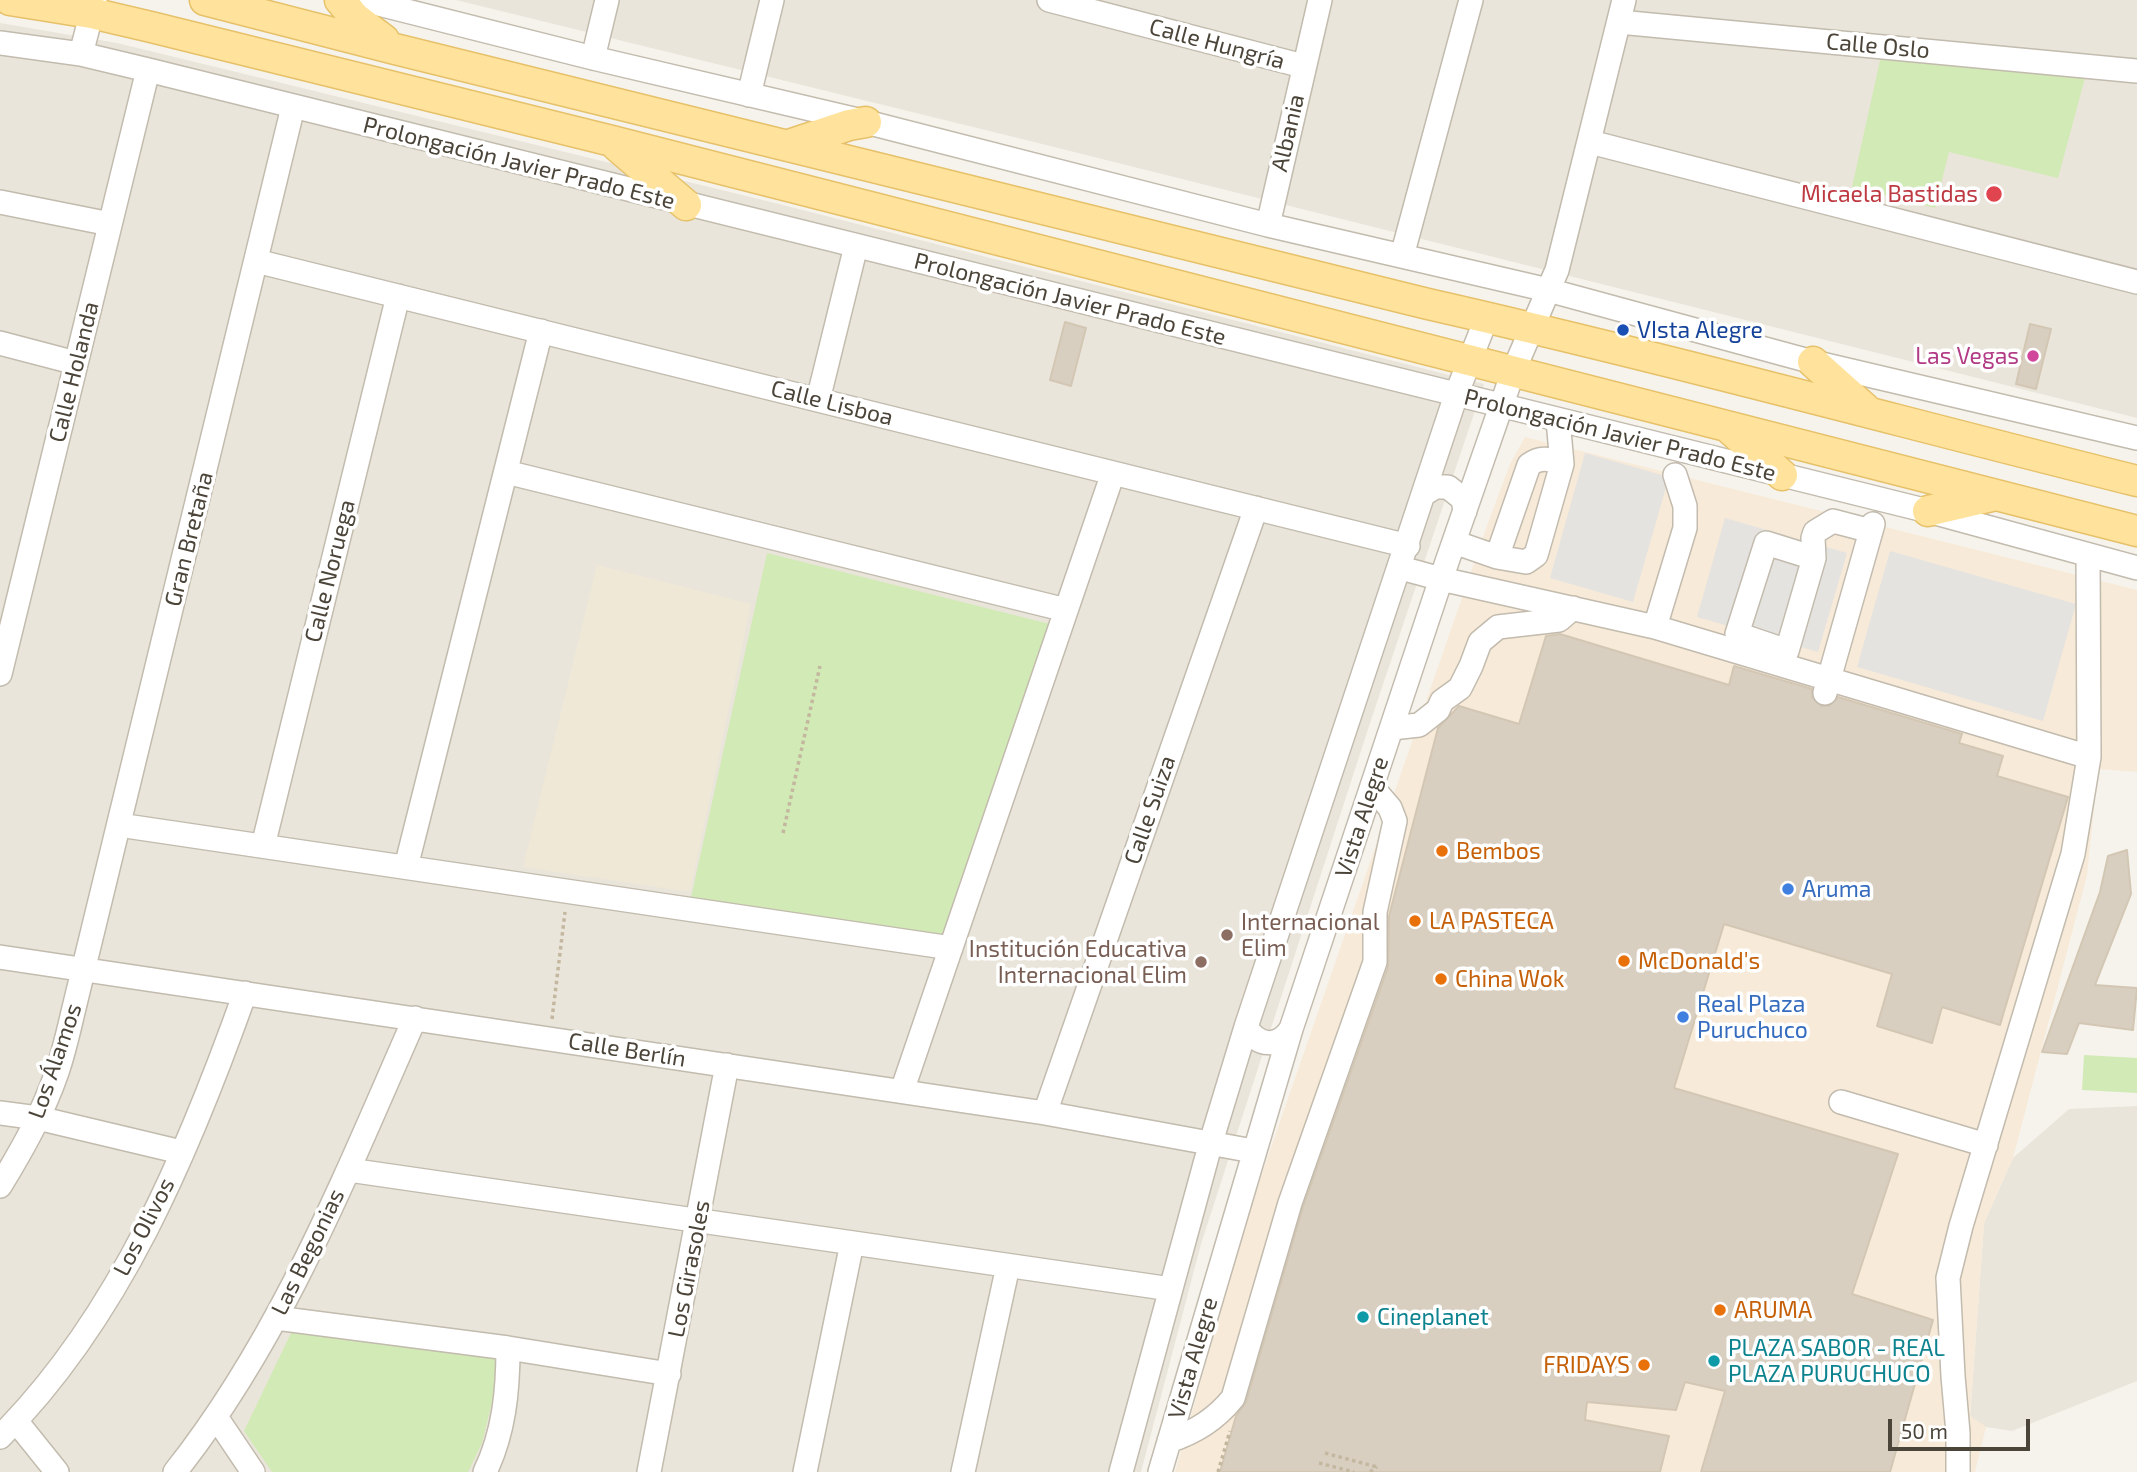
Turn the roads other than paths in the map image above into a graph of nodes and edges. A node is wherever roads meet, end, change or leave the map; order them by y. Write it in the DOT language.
graph roads {
  1 [pos="10,0"];
  2 [pos="205,0"];
  3 [pos="340,0"];
  4 [pos="363,0"];
  5 [pos="607,0"];
  6 [pos="772,0"];
  7 [pos="1049,0"];
  8 [pos="1320,0"];
  9 [pos="1471,0"];
  10 [pos="93,7"];
  11 [pos="1621,11"];
  12 [pos="0,43"];
  13 [pos="396,49"];
  14 [pos="81,54"];
  15 [pos="593,58"];
  16 [pos="1303,66"];
  17 [pos="148,70"];
  18 [pos="2137,71"];
  19 [pos="749,95"];
  20 [pos="293,107"];
  21 [pos="866,122"];
  22 [pos="612,141"];
  23 [pos="1590,142"];
  24 [pos="788,145"];
  25 [pos="0,202"];
  26 [pos="686,205"];
  27 [pos="110,224"];
  28 [pos="1268,225"];
  29 [pos="856,246"];
  30 [pos="1402,256"];
  31 [pos="256,261"];
  32 [pos="2137,282"];
  33 [pos="1548,290"];
  34 [pos="398,296"];
  35 [pos="1487,317"];
  36 [pos="1532,328"];
  37 [pos="541,331"];
  38 [pos="0,343"];
  39 [pos="1629,352"];
  40 [pos="1469,361"];
  41 [pos="1813,362"];
  42 [pos="76,363"];
  43 [pos="1513,372"];
  44 [pos="1590,391"];
  45 [pos="1456,395"];
  46 [pos="818,400"];
  47 [pos="1502,407"];
  48 [pos="1873,415"];
  49 [pos="1558,420"];
  50 [pos="1725,426"];
  51 [pos="2137,438"];
  52 [pos="1562,464"];
  53 [pos="506,472"];
  54 [pos="1113,472"];
  55 [pos="1675,475"];
  56 [pos="1782,475"];
  57 [pos="2137,481"];
  58 [pos="1997,494"];
  59 [pos="1424,495"];
  60 [pos="1256,508"];
  61 [pos="1465,511"];
  62 [pos="1928,511"];
  63 [pos="2137,531"];
  64 [pos="1454,542"];
  65 [pos="1408,545"];
  66 [pos="2088,555"];
  67 [pos="1497,557"];
  68 [pos="1814,558"];
  69 [pos="1401,568"];
  70 [pos="2137,568"];
  71 [pos="1441,579"];
  72 [pos="1573,608"];
  73 [pos="1066,610"];
  74 [pos="1655,627"];
  75 [pos="1,668"];
  76 [pos="1827,686"];
  77 [pos="1392,728"];
  78 [pos="2089,757"];
  79 [pos="1372,787"];
  80 [pos="119,825"];
  81 [pos="263,846"];
  82 [pos="406,867"];
  83 [pos="951,948"];
  84 [pos="0,957"];
  85 [pos="84,970"];
  86 [pos="244,993"];
  87 [pos="415,1018"];
  88 [pos="1246,1027"];
  89 [pos="1292,1029"];
  90 [pos="727,1065"];
  91 [pos="902,1091"];
  92 [pos="1841,1102"];
  93 [pos="0,1113"];
  94 [pos="1045,1113"];
  95 [pos="38,1118"];
  96 [pos="1211,1142"];
  97 [pos="1986,1145"];
  98 [pos="1254,1151"];
  99 [pos="181,1153"];
  100 [pos="349,1170"];
  101 [pos="0,1186"];
  102 [pos="698,1220"];
  103 [pos="852,1242"];
  104 [pos="1008,1266"];
  105 [pos="1171,1289"];
  106 [pos="275,1318"];
  107 [pos="508,1348"];
  108 [pos="669,1374"];
  109 [pos="216,1417"];
  110 [pos="8,1429"];
  111 [pos="1169,1441"];
  112 [pos="57,1472"];
  113 [pos="175,1472"];
  114 [pos="253,1472"];
  115 [pos="485,1472"];
  116 [pos="649,1472"];
  117 [pos="805,1472"];
  118 [pos="963,1472"];
  119 [pos="1122,1472"];
  120 [pos="1160,1472"];
  121 [pos="1958,1472"];
  1 -- 10 [label="main road, Prolongación Javier Prado Este"];
  2 -- 13 [label="main road"];
  3 -- 13 [label="main road"];
  4 -- 15 [label="street"];
  5 -- 15 [label="street"];
  6 -- 19 [label="street"];
  7 -- 16 [label="street, Calle Hungría"];
  8 -- 16 [label="street, Albania"];
  9 -- 30 [label="street"];
  10 -- 14 [label="street"];
  10 -- 22 [label="main road, Prolongación Javier Prado Este"];
  11 -- 18 [label="street, Calle Oslo"];
  11 -- 23 [label="street, Vista Alegre"];
  12 -- 14 [label="street, Prolongación Javier Prado Este"];
  13 -- 24 [label="main road"];
  14 -- 17 [label="street, Prolongación Javier Prado Este"];
  15 -- 19 [label="street"];
  16 -- 28 [label="street, Albania"];
  17 -- 20 [label="street, Prolongación Javier Prado Este"];
  17 -- 27 [label="street, Calle Holanda"];
  19 -- 21 [label="street"];
  20 -- 26 [label="street, Prolongación Javier Prado Este"];
  20 -- 31 [label="street, Gran Bretaña"];
  21 -- 24 [label="main road"];
  21 -- 28 [label="street"];
  22 -- 26 [label="main road"];
  22 -- 40 [label="main road, Prolongación Javier Prado Este"];
  23 -- 32 [label="street"];
  23 -- 33 [label="street, Vista Alegre"];
  24 -- 35 [label="main road"];
  25 -- 27 [label="street"];
  26 -- 29 [label="street, Prolongación Javier Prado Este"];
  27 -- 42 [label="street, Calle Holanda"];
  28 -- 30 [label="street"];
  29 -- 45 [label="street, Prolongación Javier Prado Este"];
  29 -- 46 [label="street"];
  30 -- 33 [label="street"];
  31 -- 34 [label="street, Calle Lisboa"];
  31 -- 80 [label="street, Gran Bretaña"];
  33 -- 36 [label="street, Vista Alegre"];
  33 -- 41 [label="street"];
  34 -- 37 [label="street, Calle Lisboa"];
  34 -- 81 [label="street, Calle Noruega"];
  35 -- 36 [label="main road"];
  35 -- 40 [label="street, Vista Alegre"];
  36 -- 39 [label="main road"];
  36 -- 43 [label="street, Vista Alegre"];
  37 -- 46 [label="street, Calle Lisboa"];
  37 -- 53 [label="street"];
  38 -- 42 [label="street"];
  39 -- 44 [label="main road"];
  39 -- 48 [label="main road"];
  40 -- 43 [label="main road, Prolongación Javier Prado Este"];
  40 -- 45 [label="street, Vista Alegre"];
  41 -- 48 [label="main road"];
  41 -- 51 [label="street"];
  42 -- 75 [label="street, Calle Holanda"];
  43 -- 44 [label="main road, Prolongación Javier Prado Este"];
  43 -- 47 [label="street, Vista Alegre"];
  44 -- 50 [label="main road, Prolongación Javier Prado Este"];
  45 -- 47 [label="street, Prolongación Javier Prado Este"];
  45 -- 59 [label="street, Vista Alegre"];
  46 -- 54 [label="street, Calle Lisboa"];
  47 -- 49 [label="street, Prolongación Javier Prado Este"];
  47 -- 61 [label="street, Vista Alegre"];
  48 -- 57 [label="main road"];
  49 -- 52 [label="street"];
  49 -- 56 [label="street, Prolongación Javier Prado Este"];
  50 -- 56 [label="main road"];
  50 -- 58 [label="main road, Prolongación Javier Prado Este"];
  52 -- 67 [label="street"];
  52 -- 67 [label="street"];
  53 -- 73 [label="street"];
  53 -- 82 [label="street"];
  54 -- 60 [label="street, Calle Lisboa"];
  54 -- 73 [label="street"];
  55 -- 74 [label="street"];
  56 -- 62 [label="street, Prolongación Javier Prado Este"];
  58 -- 62 [label="main road"];
  58 -- 63 [label="main road, Prolongación Javier Prado Este"];
  59 -- 61 [label="street"];
  59 -- 65 [label="street, Vista Alegre"];
  60 -- 65 [label="street, Calle Lisboa"];
  60 -- 94 [label="street, Calle Suiza"];
  61 -- 64 [label="street, Vista Alegre"];
  62 -- 66 [label="street, Prolongación Javier Prado Este"];
  64 -- 67 [label="street"];
  64 -- 71 [label="street, Vista Alegre"];
  65 -- 69 [label="street, Vista Alegre"];
  66 -- 70 [label="street, Prolongación Javier Prado Este"];
  66 -- 78 [label="street"];
  68 -- 68 [label="street"];
  68 -- 76 [label="street"];
  69 -- 71 [label="street"];
  69 -- 88 [label="street, Vista Alegre"];
  71 -- 72 [label="street"];
  71 -- 77 [label="street, Vista Alegre"];
  72 -- 74 [label="street"];
  72 -- 77 [label="street"];
  73 -- 83 [label="street"];
  74 -- 76 [label="street"];
  76 -- 78 [label="street"];
  77 -- 79 [label="street, Vista Alegre"];
  78 -- 97 [label="street"];
  79 -- 89 [label="street, Vista Alegre"];
  79 -- 111 [label="street"];
  80 -- 81 [label="street"];
  80 -- 85 [label="street, Gran Bretaña"];
  81 -- 82 [label="street"];
  82 -- 83 [label="street"];
  83 -- 91 [label="street"];
  84 -- 85 [label="street, Calle Berlín"];
  85 -- 86 [label="street, Calle Berlín"];
  85 -- 95 [label="street, Los Álamos"];
  86 -- 87 [label="street, Calle Berlín"];
  86 -- 99 [label="street, Los Olivos"];
  87 -- 90 [label="street, Calle Berlín"];
  87 -- 100 [label="street, Las Begonias"];
  88 -- 89 [label="street"];
  88 -- 96 [label="street, Vista Alegre"];
  89 -- 98 [label="street, Vista Alegre"];
  90 -- 91 [label="street, Calle Berlín"];
  90 -- 102 [label="street, Los Girasoles"];
  91 -- 94 [label="street, Calle Berlín"];
  92 -- 97 [label="street"];
  93 -- 95 [label="street"];
  94 -- 96 [label="street, Calle Berlín"];
  95 -- 99 [label="street"];
  95 -- 101 [label="street, Los Álamos"];
  96 -- 98 [label="street, Calle Berlín"];
  96 -- 105 [label="street, Vista Alegre"];
  97 -- 121 [label="street"];
  98 -- 111 [label="street, Vista Alegre"];
  99 -- 110 [label="street, Los Olivos"];
  100 -- 102 [label="street"];
  100 -- 106 [label="street, Las Begonias"];
  102 -- 103 [label="street"];
  102 -- 108 [label="street, Los Girasoles"];
  103 -- 104 [label="street"];
  103 -- 117 [label="street"];
  104 -- 105 [label="street"];
  104 -- 118 [label="street"];
  105 -- 119 [label="street, Vista Alegre"];
  106 -- 107 [label="street"];
  106 -- 109 [label="street, Las Begonias"];
  107 -- 108 [label="street"];
  107 -- 115 [label="street"];
  108 -- 116 [label="street, Los Girasoles"];
  109 -- 113 [label="street, Las Begonias"];
  109 -- 114 [label="street"];
  110 -- 112 [label="street"];
  111 -- 120 [label="street, Vista Alegre"];
}
